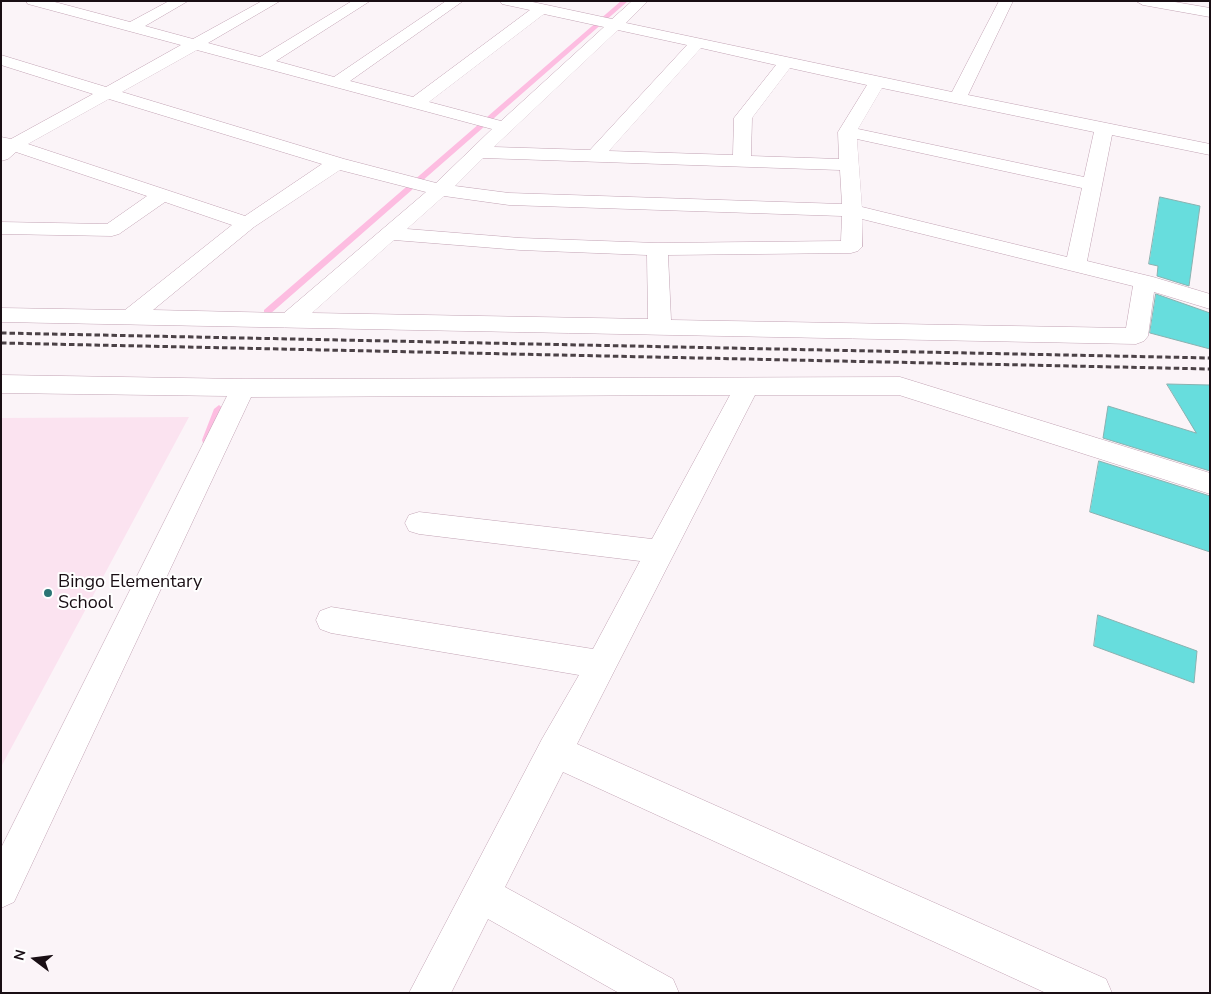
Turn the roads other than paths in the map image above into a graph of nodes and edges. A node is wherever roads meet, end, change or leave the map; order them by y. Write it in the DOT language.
graph roads {
  1 [pos="33,1"];
  2 [pos="181,1"];
  3 [pos="273,1"];
  4 [pos="363,1"];
  5 [pos="456,1"];
  6 [pos="507,1"];
  7 [pos="641,1"];
  8 [pos="1006,1"];
  9 [pos="1143,1"];
  10 [pos="541,9"];
  11 [pos="1210,13"];
  12 [pos="615,25"];
  13 [pos="130,28"];
  14 [pos="697,43"];
  15 [pos="194,45"];
  16 [pos="1,60"];
  17 [pos="786,62"];
  18 [pos="261,63"];
  19 [pos="877,82"];
  20 [pos="336,83"];
  21 [pos="107,93"];
  22 [pos="958,98"];
  23 [pos="415,104"];
  24 [pos="504,127"];
  25 [pos="1104,128"];
  26 [pos="847,132"];
  27 [pos="5,147"];
  28 [pos="1210,150"];
  29 [pos="478,152"];
  30 [pos="594,157"];
  31 [pos="742,161"];
  32 [pos="337,163"];
  33 [pos="849,164"];
  34 [pos="1092,184"];
  35 [pos="440,190"];
  36 [pos="162,195"];
  37 [pos="852,211"];
  38 [pos="247,223"];
  39 [pos="1,228"];
  40 [pos="391,234"];
  41 [pos="657,249"];
  42 [pos="1076,265"];
  43 [pos="1146,282"];
  44 [pos="1210,302"];
  45 [pos="1,315"];
  46 [pos="129,318"];
  47 [pos="288,322"];
  48 [pos="660,328"];
  49 [pos="1,384"];
  50 [pos="243,388"];
  51 [pos="746,388"];
  52 [pos="1210,484"];
  53 [pos="419,523"];
  54 [pos="659,552"];
  55 [pos="331,620"];
  56 [pos="600,664"];
  57 [pos="554,751"];
  58 [pos="1,889"];
  59 [pos="480,894"];
  60 [pos="429,993"];
  61 [pos="659,993"];
  62 [pos="1092,993"];
  1 -- 13 [label="street"];
  2 -- 13 [label="street"];
  3 -- 15 [label="street"];
  4 -- 18 [label="street"];
  5 -- 20 [label="street"];
  6 -- 10 [label="street"];
  7 -- 12 [label="street"];
  8 -- 22 [label="street"];
  9 -- 11 [label="street"];
  10 -- 12 [label="street"];
  10 -- 23 [label="street"];
  12 -- 14 [label="street"];
  12 -- 24 [label="street"];
  13 -- 15 [label="street"];
  14 -- 17 [label="street"];
  14 -- 30 [label="street"];
  15 -- 18 [label="street"];
  15 -- 21 [label="street"];
  16 -- 21 [label="street"];
  17 -- 19 [label="street"];
  17 -- 31 [label="street"];
  18 -- 20 [label="street"];
  19 -- 22 [label="street"];
  19 -- 26 [label="street"];
  20 -- 23 [label="street"];
  21 -- 27 [label="street"];
  21 -- 32 [label="street"];
  22 -- 25 [label="street"];
  23 -- 24 [label="street"];
  24 -- 29 [label="street"];
  25 -- 28 [label="street"];
  25 -- 34 [label="street"];
  26 -- 33 [label="street"];
  26 -- 34 [label="street"];
  27 -- 36 [label="street"];
  29 -- 30 [label="street"];
  29 -- 35 [label="street"];
  30 -- 31 [label="street"];
  31 -- 33 [label="street"];
  32 -- 35 [label="street"];
  32 -- 38 [label="street"];
  33 -- 37 [label="street"];
  34 -- 42 [label="street"];
  35 -- 37 [label="street"];
  35 -- 40 [label="street"];
  36 -- 38 [label="street"];
  36 -- 39 [label="street"];
  37 -- 41 [label="street"];
  37 -- 42 [label="street"];
  38 -- 46 [label="street"];
  40 -- 41 [label="street"];
  40 -- 47 [label="street"];
  41 -- 48 [label="street"];
  42 -- 43 [label="street"];
  43 -- 44 [label="street"];
  43 -- 48 [label="street"];
  45 -- 46 [label="street"];
  46 -- 47 [label="street"];
  47 -- 48 [label="street"];
  49 -- 50 [label="street"];
  50 -- 51 [label="street"];
  50 -- 58 [label="street"];
  51 -- 52 [label="street"];
  51 -- 54 [label="street"];
  53 -- 54 [label="street"];
  54 -- 56 [label="street"];
  55 -- 56 [label="street"];
  56 -- 57 [label="street"];
  57 -- 59 [label="street"];
  57 -- 62 [label="street"];
  59 -- 60 [label="street"];
  59 -- 61 [label="street"];
}
